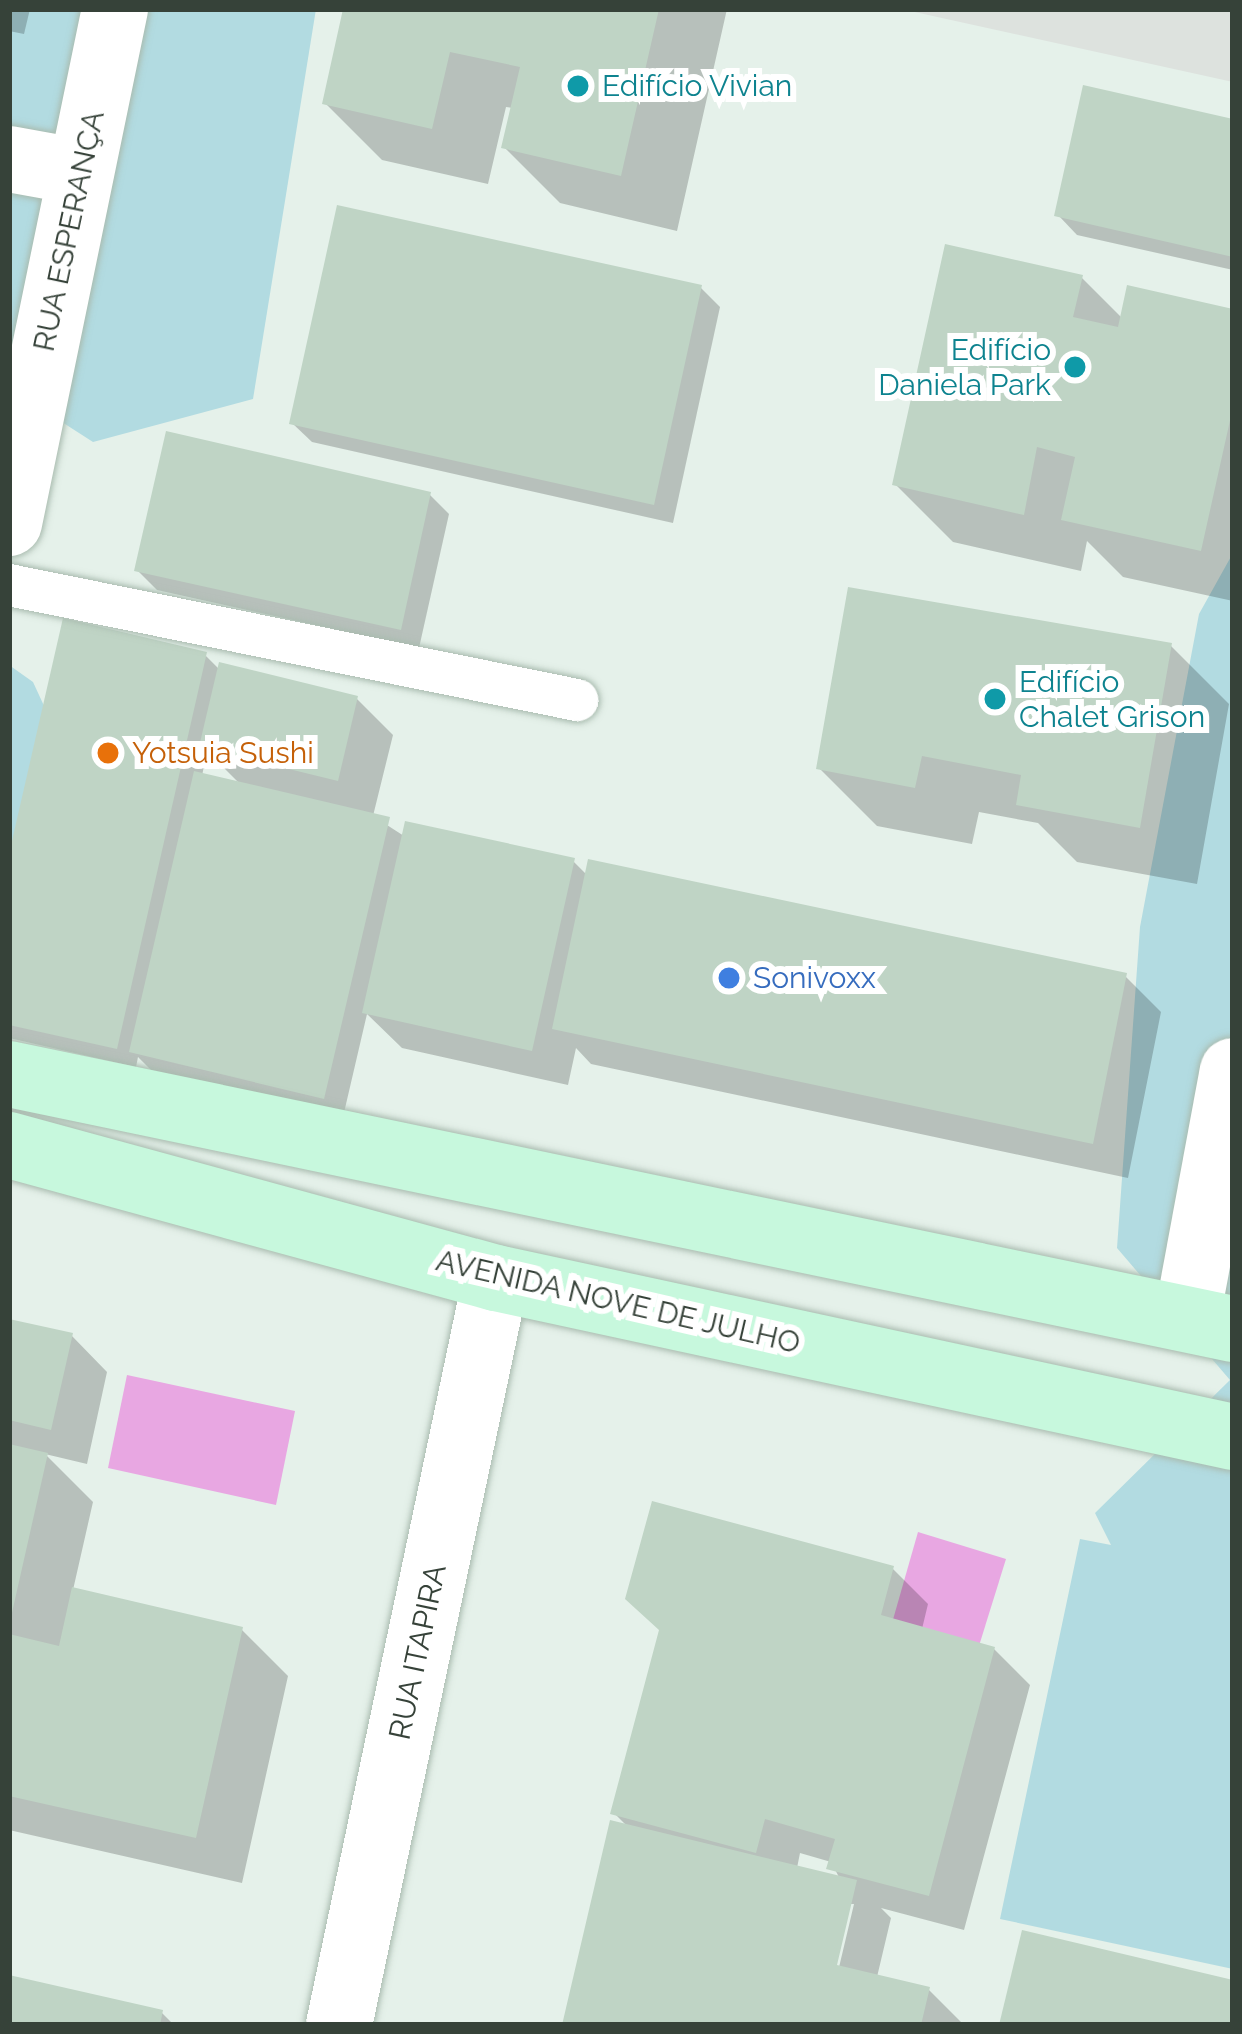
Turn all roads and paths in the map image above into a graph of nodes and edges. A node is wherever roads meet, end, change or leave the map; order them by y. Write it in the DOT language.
graph roads {
  1 [pos="115,9"];
  2 [pos="9,159"];
  3 [pos="81,172"];
  4 [pos="9,523"];
  5 [pos="9,585"];
  6 [pos="577,700"];
  7 [pos="1233,1071"];
  8 [pos="9,1074"];
  9 [pos="9,1144"];
  10 [pos="496,1278"];
  11 [pos="1210,1324"];
  12 [pos="1233,1437"];
  13 [pos="339,2025"];
  1 -- 3 [label="street, RUA ESPERANÇA"];
  2 -- 3 [label="street"];
  3 -- 4 [label="street, RUA ESPERANÇA"];
  5 -- 6 [label="lane"];
  7 -- 11 [label="street"];
  8 -- 11 [label="main road"];
  9 -- 10 [label="main road, AVENIDA NOVE DE JULHO"];
  10 -- 12 [label="main road, AVENIDA NOVE DE JULHO"];
  10 -- 13 [label="street, RUA ITAPIRA"];
}
